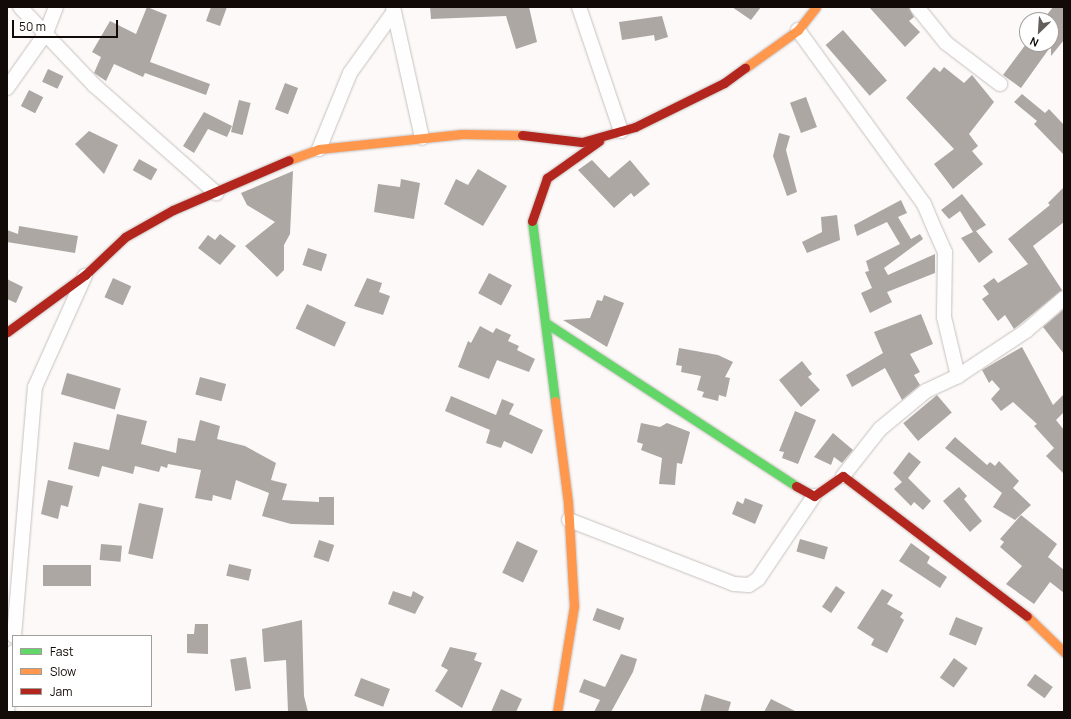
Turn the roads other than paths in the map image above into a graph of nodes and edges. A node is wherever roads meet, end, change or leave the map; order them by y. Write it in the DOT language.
graph roads {
  1 [pos="20,7"];
  2 [pos="56,7"];
  3 [pos="580,7"];
  4 [pos="816,7"];
  5 [pos="917,7"];
  6 [pos="393,10"];
  7 [pos="798,30"];
  8 [pos="46,33"];
  9 [pos="1000,84"];
  10 [pos="7,88"];
  11 [pos="615,133"];
  12 [pos="422,138"];
  13 [pos="318,149"];
  14 [pos="216,193"];
  15 [pos="85,275"];
  16 [pos="1064,298"];
  17 [pos="546,323"];
  18 [pos="7,332"];
  19 [pos="958,376"];
  20 [pos="843,476"];
  21 [pos="814,496"];
  22 [pos="569,520"];
  23 [pos="14,635"];
  24 [pos="1064,652"];
  25 [pos="12,662"];
  26 [pos="7,712"];
  27 [pos="558,712"];
  1 -- 8 [label="street"];
  2 -- 8 [label="street"];
  3 -- 11 [label="street"];
  4 -- 7 [label="street"];
  5 -- 9 [label="street"];
  6 -- 12 [label="street"];
  6 -- 13 [label="street"];
  7 -- 11 [label="street"];
  7 -- 19 [label="street"];
  8 -- 10 [label="street"];
  8 -- 14 [label="street"];
  11 -- 12 [label="street"];
  11 -- 17 [label="street"];
  12 -- 13 [label="street"];
  13 -- 14 [label="street"];
  14 -- 15 [label="street"];
  15 -- 18 [label="street"];
  15 -- 23 [label="street"];
  16 -- 19 [label="street"];
  17 -- 21 [label="street"];
  17 -- 22 [label="street"];
  19 -- 20 [label="street"];
  20 -- 21 [label="street"];
  20 -- 24 [label="street"];
  21 -- 22 [label="street"];
  22 -- 27 [label="street"];
  25 -- 26 [label="street"];
}
